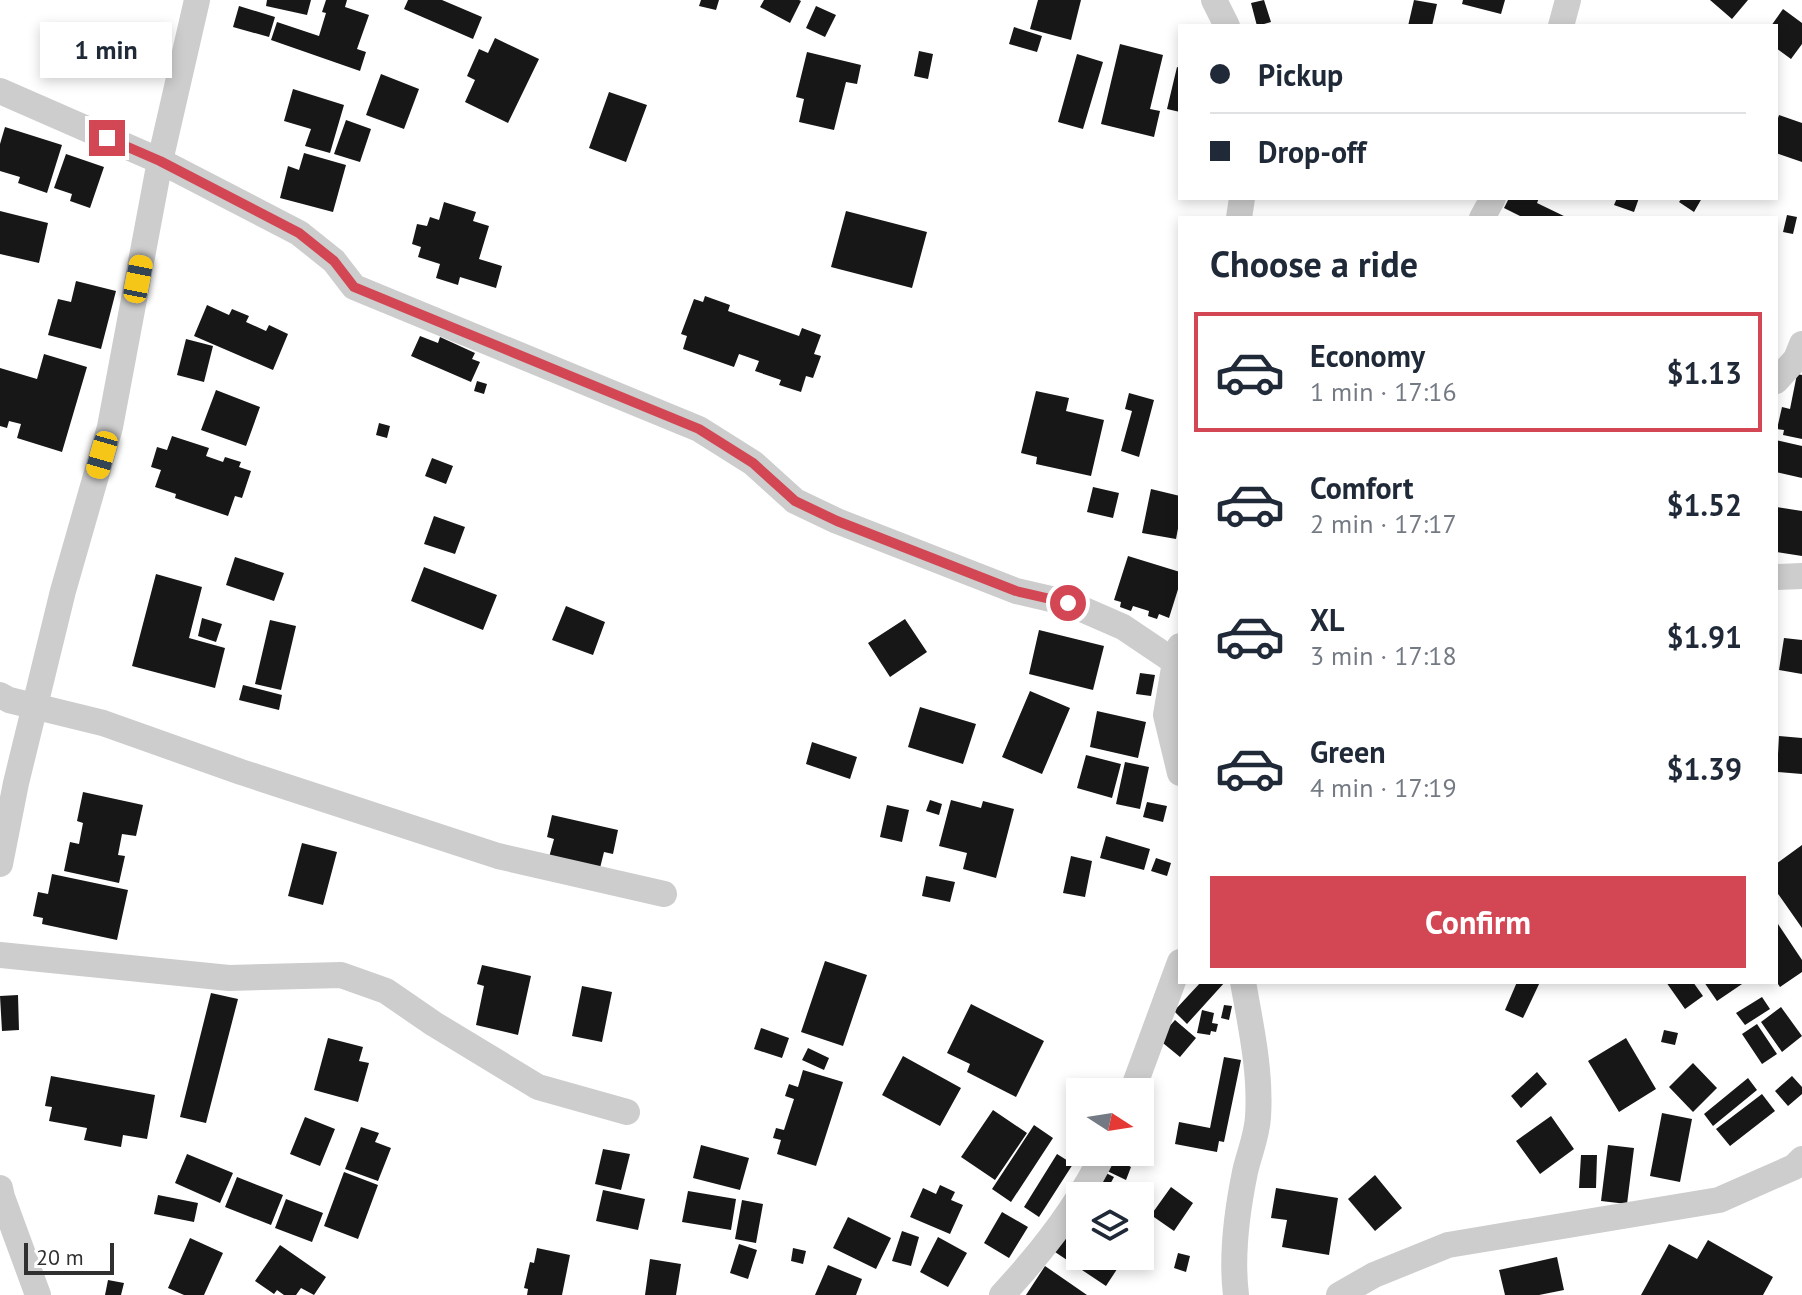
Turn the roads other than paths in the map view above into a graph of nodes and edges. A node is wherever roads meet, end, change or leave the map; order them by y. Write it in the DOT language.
graph roads {
  1 [pos="197,0"];
  2 [pos="1214,0"];
  3 [pos="1568,0"];
  4 [pos="1226,24"];
  5 [pos="1562,24"];
  6 [pos="0,91"];
  7 [pos="160,161"];
  8 [pos="1802,344"];
  9 [pos="1778,379"];
  10 [pos="1802,576"];
  11 [pos="1778,577"];
  12 [pos="1177,654"];
  13 [pos="0,695"];
  14 [pos="35,707"];
  15 [pos="1178,765"];
  16 [pos="0,864"];
  17 [pos="664,894"];
  18 [pos="0,955"];
  19 [pos="1178,967"];
  20 [pos="1243,984"];
  21 [pos="1137,1078"];
  22 [pos="627,1112"];
  23 [pos="1802,1159"];
  24 [pos="1097,1166"];
  25 [pos="1,1194"];
  26 [pos="38,1295"];
  27 [pos="1002,1295"];
  28 [pos="1236,1295"];
  29 [pos="1339,1295"];
  1 -- 7 [label="street"];
  2 -- 4 [label="street"];
  3 -- 5 [label="street"];
  6 -- 7 [label="street"];
  7 -- 12 [label="street"];
  7 -- 14 [label="street"];
  8 -- 9 [label="street"];
  10 -- 11 [label="street"];
  12 -- 15 [label="street"];
  13 -- 14 [label="street"];
  14 -- 16 [label="street"];
  14 -- 17 [label="street"];
  18 -- 22 [label="street"];
  19 -- 21 [label="street"];
  20 -- 28 [label="street"];
  23 -- 29 [label="street"];
  24 -- 27 [label="street"];
  25 -- 26 [label="street"];
}
